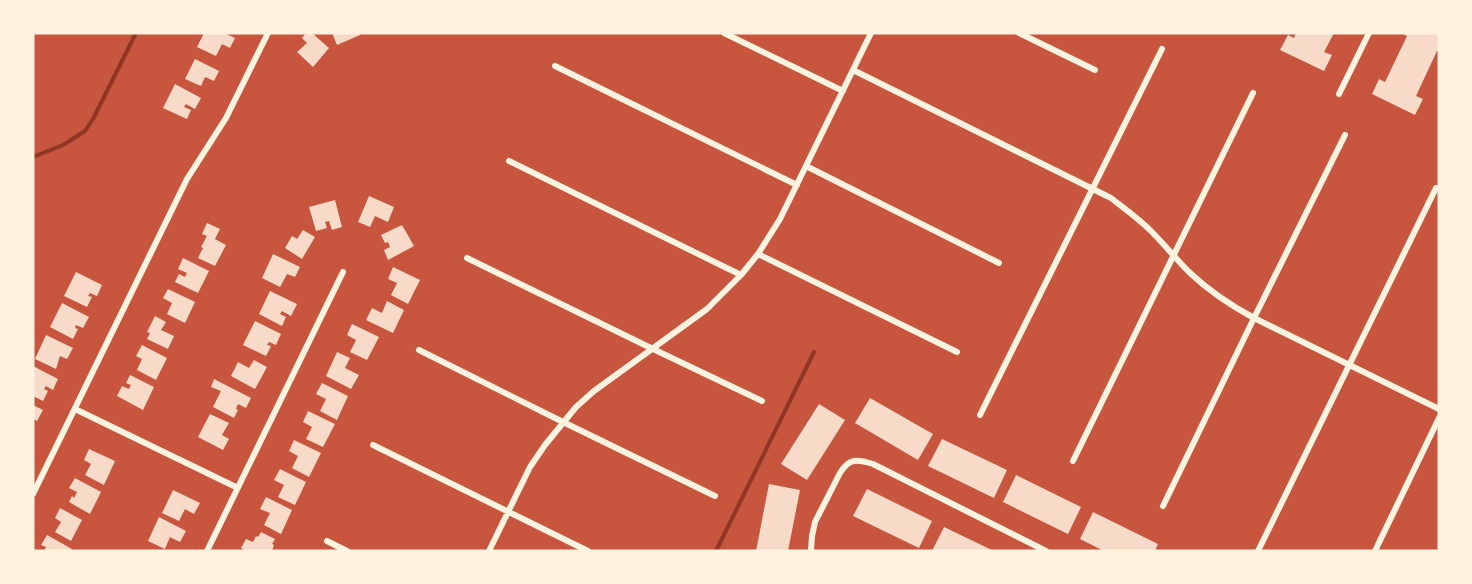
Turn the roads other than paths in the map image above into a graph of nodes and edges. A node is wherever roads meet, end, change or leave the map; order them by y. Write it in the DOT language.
graph roads {
  1 [pos="268,33"];
  2 [pos="724,33"];
  3 [pos="871,33"];
  4 [pos="1019,33"];
  5 [pos="1369,33"];
  6 [pos="1162,50"];
  7 [pos="555,66"];
  8 [pos="853,70"];
  9 [pos="1095,70"];
  10 [pos="843,91"];
  11 [pos="1253,93"];
  12 [pos="1339,94"];
  13 [pos="1344,135"];
  14 [pos="509,162"];
  15 [pos="806,166"];
  16 [pos="797,185"];
  17 [pos="1092,188"];
  18 [pos="1436,188"];
  19 [pos="758,254"];
  20 [pos="1174,256"];
  21 [pos="467,258"];
  22 [pos="999,263"];
  23 [pos="343,272"];
  24 [pos="741,275"];
  25 [pos="1254,318"];
  26 [pos="653,349"];
  27 [pos="419,350"];
  28 [pos="957,352"];
  29 [pos="1348,365"];
  30 [pos="762,401"];
  31 [pos="75,409"];
  32 [pos="1439,410"];
  33 [pos="980,415"];
  34 [pos="1439,418"];
  35 [pos="563,422"];
  36 [pos="373,445"];
  37 [pos="1072,461"];
  38 [pos="237,488"];
  39 [pos="33,494"];
  40 [pos="715,496"];
  41 [pos="1163,506"];
  42 [pos="508,512"];
  43 [pos="327,541"];
  44 [pos="1042,550"];
  45 [pos="207,551"];
  46 [pos="347,551"];
  47 [pos="489,551"];
  48 [pos="588,551"];
  49 [pos="811,551"];
  50 [pos="1258,551"];
  51 [pos="1375,551"];
  1 -- 31 [label="street"];
  2 -- 10 [label="street"];
  3 -- 8 [label="street"];
  4 -- 9 [label="street"];
  5 -- 12 [label="street"];
  6 -- 17 [label="street"];
  7 -- 16 [label="street"];
  8 -- 10 [label="street"];
  8 -- 17 [label="street"];
  10 -- 15 [label="street"];
  11 -- 20 [label="street"];
  13 -- 25 [label="street"];
  14 -- 24 [label="street"];
  15 -- 16 [label="street"];
  15 -- 22 [label="street"];
  16 -- 19 [label="street"];
  17 -- 20 [label="street"];
  17 -- 33 [label="street"];
  18 -- 29 [label="street"];
  19 -- 24 [label="street"];
  19 -- 28 [label="street"];
  20 -- 25 [label="street"];
  20 -- 37 [label="street"];
  21 -- 26 [label="street"];
  23 -- 38 [label="street"];
  24 -- 26 [label="street"];
  25 -- 29 [label="street"];
  25 -- 41 [label="street"];
  26 -- 30 [label="street"];
  26 -- 35 [label="street"];
  27 -- 35 [label="street"];
  29 -- 32 [label="street"];
  29 -- 50 [label="street"];
  31 -- 38 [label="street"];
  31 -- 39 [label="street"];
  34 -- 51 [label="street"];
  35 -- 40 [label="street"];
  35 -- 42 [label="street"];
  36 -- 42 [label="street"];
  38 -- 45 [label="street"];
  42 -- 47 [label="street"];
  42 -- 48 [label="street"];
  43 -- 46 [label="street"];
  44 -- 49 [label="street"];
}
